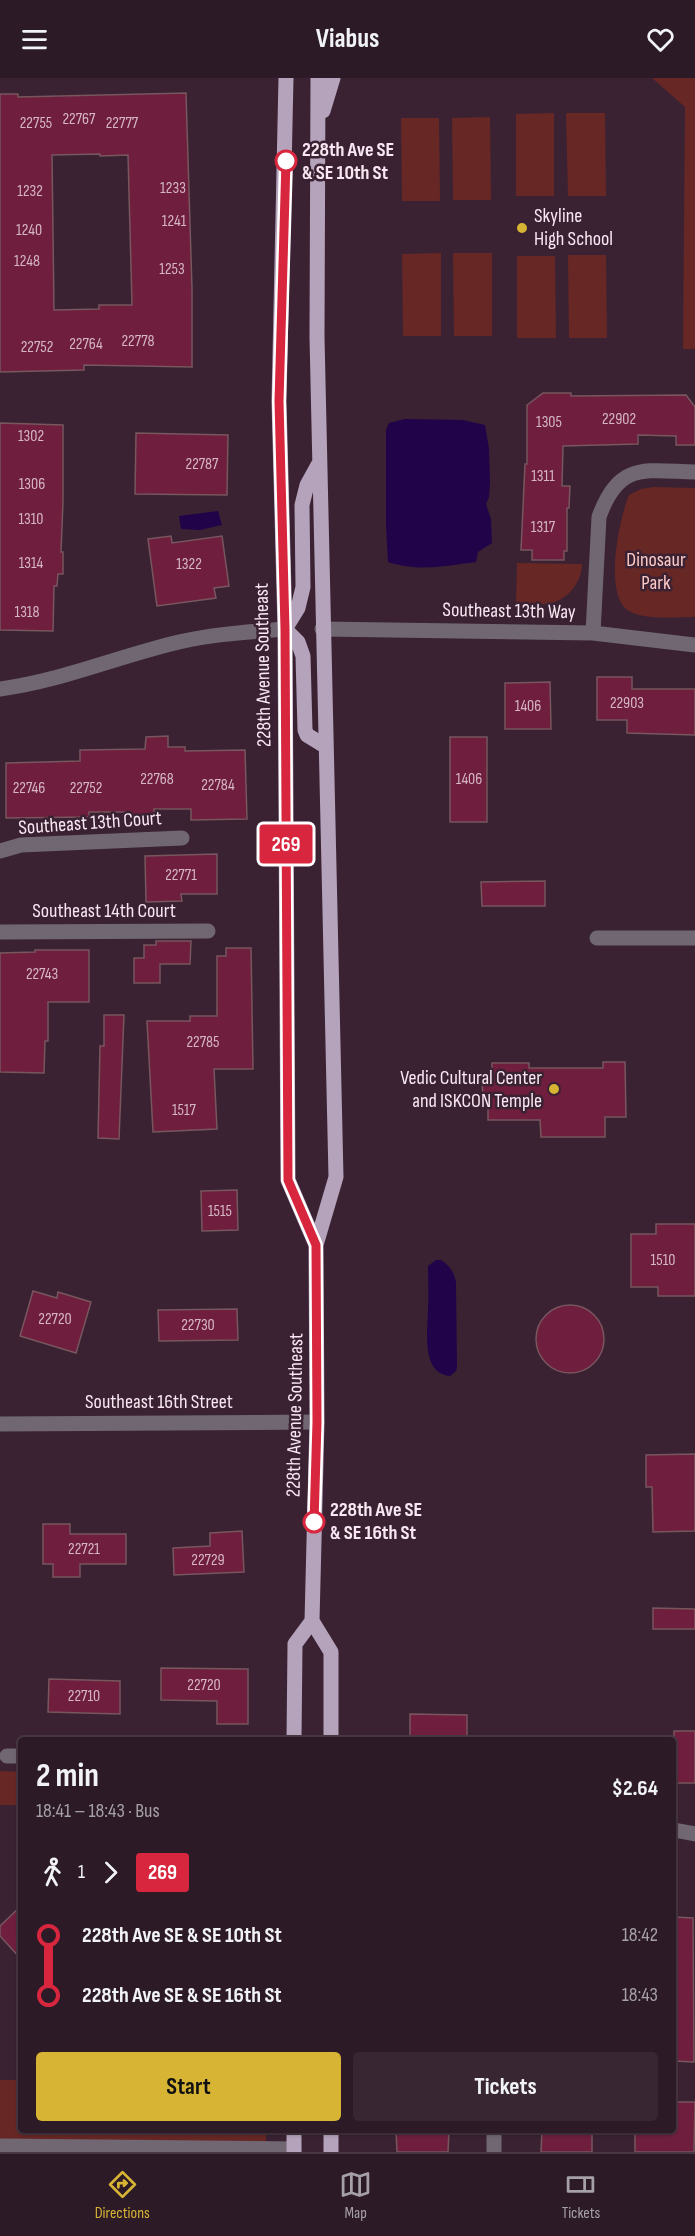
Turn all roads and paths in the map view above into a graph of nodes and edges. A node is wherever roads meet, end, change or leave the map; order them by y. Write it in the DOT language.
graph roads {
  1 [pos="286,78"];
  2 [pos="318,78"];
  3 [pos="333,78"];
  4 [pos="318,126"];
  5 [pos="319,462"];
  6 [pos="695,472"];
  7 [pos="285,629"];
  8 [pos="322,629"];
  9 [pos="593,633"];
  10 [pos="695,645"];
  11 [pos="0,689"];
  12 [pos="325,746"];
  13 [pos="182,838"];
  14 [pos="0,851"];
  15 [pos="208,931"];
  16 [pos="0,932"];
  17 [pos="597,938"];
  18 [pos="695,938"];
  19 [pos="316,1245"];
  20 [pos="317,1422"];
  21 [pos="0,1424"];
  22 [pos="312,1621"];
  23 [pos="294,1737"];
  24 [pos="331,1737"];
  25 [pos="676,1830"];
  26 [pos="695,1834"];
  27 [pos="294,2133"];
  28 [pos="331,2133"];
  29 [pos="494,2133"];
  30 [pos="0,2146"];
  31 [pos="294,2151"];
  32 [pos="331,2152"];
  33 [pos="494,2152"];
  1 -- 7 [label="main road, 228th Avenue Southeast"];
  2 -- 4 [label="main road, 228th Avenue Southeast"];
  3 -- 4 [label="main road"];
  4 -- 5 [label="main road, 228th Avenue Southeast"];
  5 -- 7 [label="main road"];
  5 -- 8 [label="main road, 228th Avenue Southeast"];
  6 -- 9 [label="street"];
  7 -- 11 [label="street"];
  7 -- 12 [label="main road"];
  7 -- 19 [label="main road, 228th Avenue Southeast"];
  8 -- 9 [label="street, Southeast 13th Way"];
  8 -- 12 [label="main road, 228th Avenue Southeast"];
  9 -- 10 [label="street, Southeast 13th Way"];
  12 -- 19 [label="main road, 228th Avenue Southeast"];
  13 -- 14 [label="street, Southeast 13th Court"];
  15 -- 16 [label="street, Southeast 14th Court"];
  17 -- 18 [label="street"];
  19 -- 20 [label="main road, 228th Avenue Southeast"];
  20 -- 21 [label="street, Southeast 16th Street"];
  20 -- 22 [label="main road, 228th Avenue Southeast"];
  22 -- 23 [label="main road"];
  22 -- 24 [label="main road"];
  25 -- 26 [label="street"];
  27 -- 31 [label="main road"];
  28 -- 32 [label="main road"];
  29 -- 33 [label="street"];
  30 -- 31 [label="street"];
}
